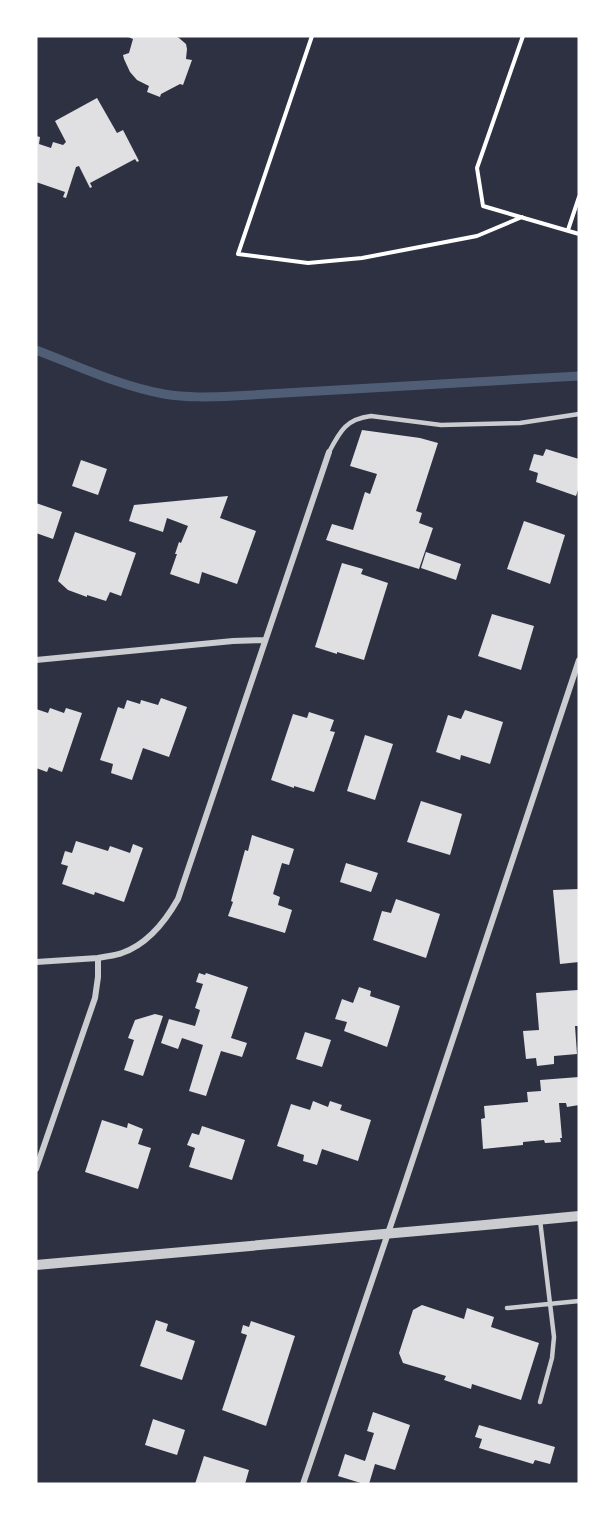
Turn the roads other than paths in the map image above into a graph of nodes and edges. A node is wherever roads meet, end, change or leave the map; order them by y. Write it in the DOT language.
graph roads {
  1 [pos="579,414"];
  2 [pos="328,452"];
  3 [pos="265,640"];
  4 [pos="36,660"];
  5 [pos="579,660"];
  6 [pos="98,958"];
  7 [pos="36,962"];
  8 [pos="36,1169"];
  9 [pos="579,1216"];
  10 [pos="540,1220"];
  11 [pos="388,1234"];
  12 [pos="36,1265"];
  13 [pos="579,1301"];
  14 [pos="550,1304"];
  15 [pos="507,1308"];
  16 [pos="540,1402"];
  17 [pos="303,1484"];
  1 -- 2 [label="lane"];
  2 -- 3 [label="street"];
  3 -- 4 [label="street"];
  3 -- 6 [label="street"];
  5 -- 11 [label="street"];
  6 -- 7 [label="street"];
  6 -- 8 [label="street"];
  9 -- 10 [label="street"];
  10 -- 11 [label="street"];
  10 -- 14 [label="lane"];
  11 -- 12 [label="street"];
  11 -- 17 [label="street"];
  13 -- 14 [label="lane"];
  14 -- 15 [label="lane"];
  14 -- 16 [label="lane"];
}
